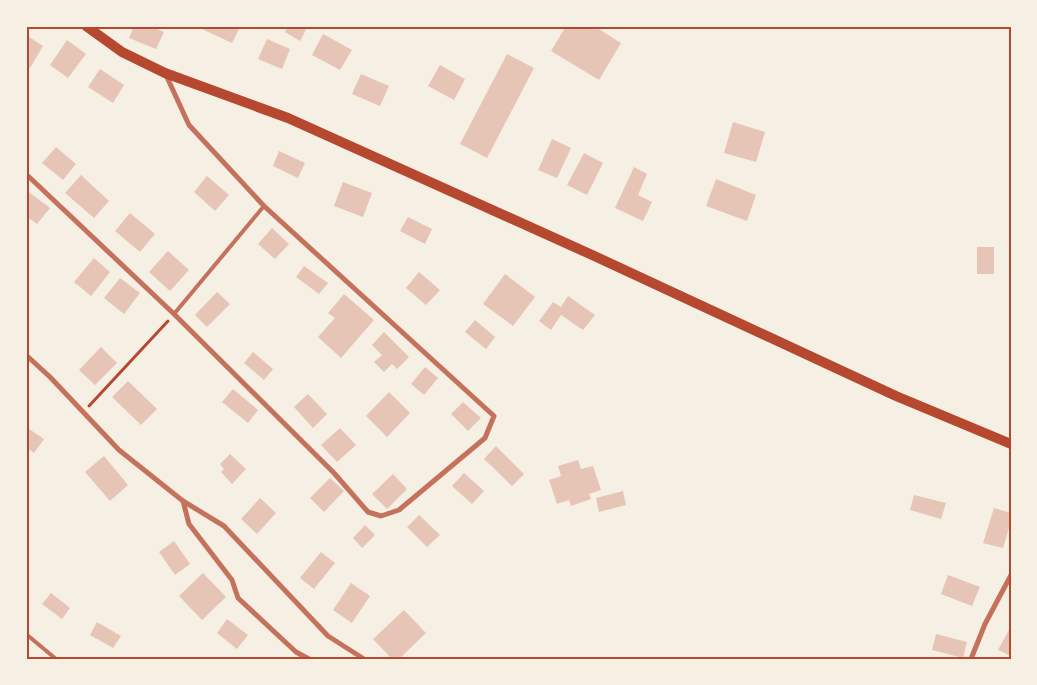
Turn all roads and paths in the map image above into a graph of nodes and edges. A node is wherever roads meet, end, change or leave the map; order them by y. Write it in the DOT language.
graph roads {
  1 [pos="88,27"];
  2 [pos="165,73"];
  3 [pos="26,174"];
  4 [pos="264,206"];
  5 [pos="174,314"];
  6 [pos="26,355"];
  7 [pos="83,412"];
  8 [pos="1011,444"];
  9 [pos="183,502"];
  10 [pos="1011,575"];
  11 [pos="26,634"];
  12 [pos="56,659"];
  13 [pos="309,659"];
  14 [pos="364,659"];
  15 [pos="971,659"];
  1 -- 2 [label="main road"];
  2 -- 4 [label="street"];
  2 -- 8 [label="main road"];
  3 -- 5 [label="street"];
  4 -- 5 [label="lane"];
  4 -- 5 [label="street"];
  5 -- 7 [label="path"];
  6 -- 7 [label="street"];
  7 -- 9 [label="street"];
  9 -- 13 [label="street"];
  9 -- 14 [label="street"];
  10 -- 15 [label="street"];
  11 -- 12 [label="lane"];
}
